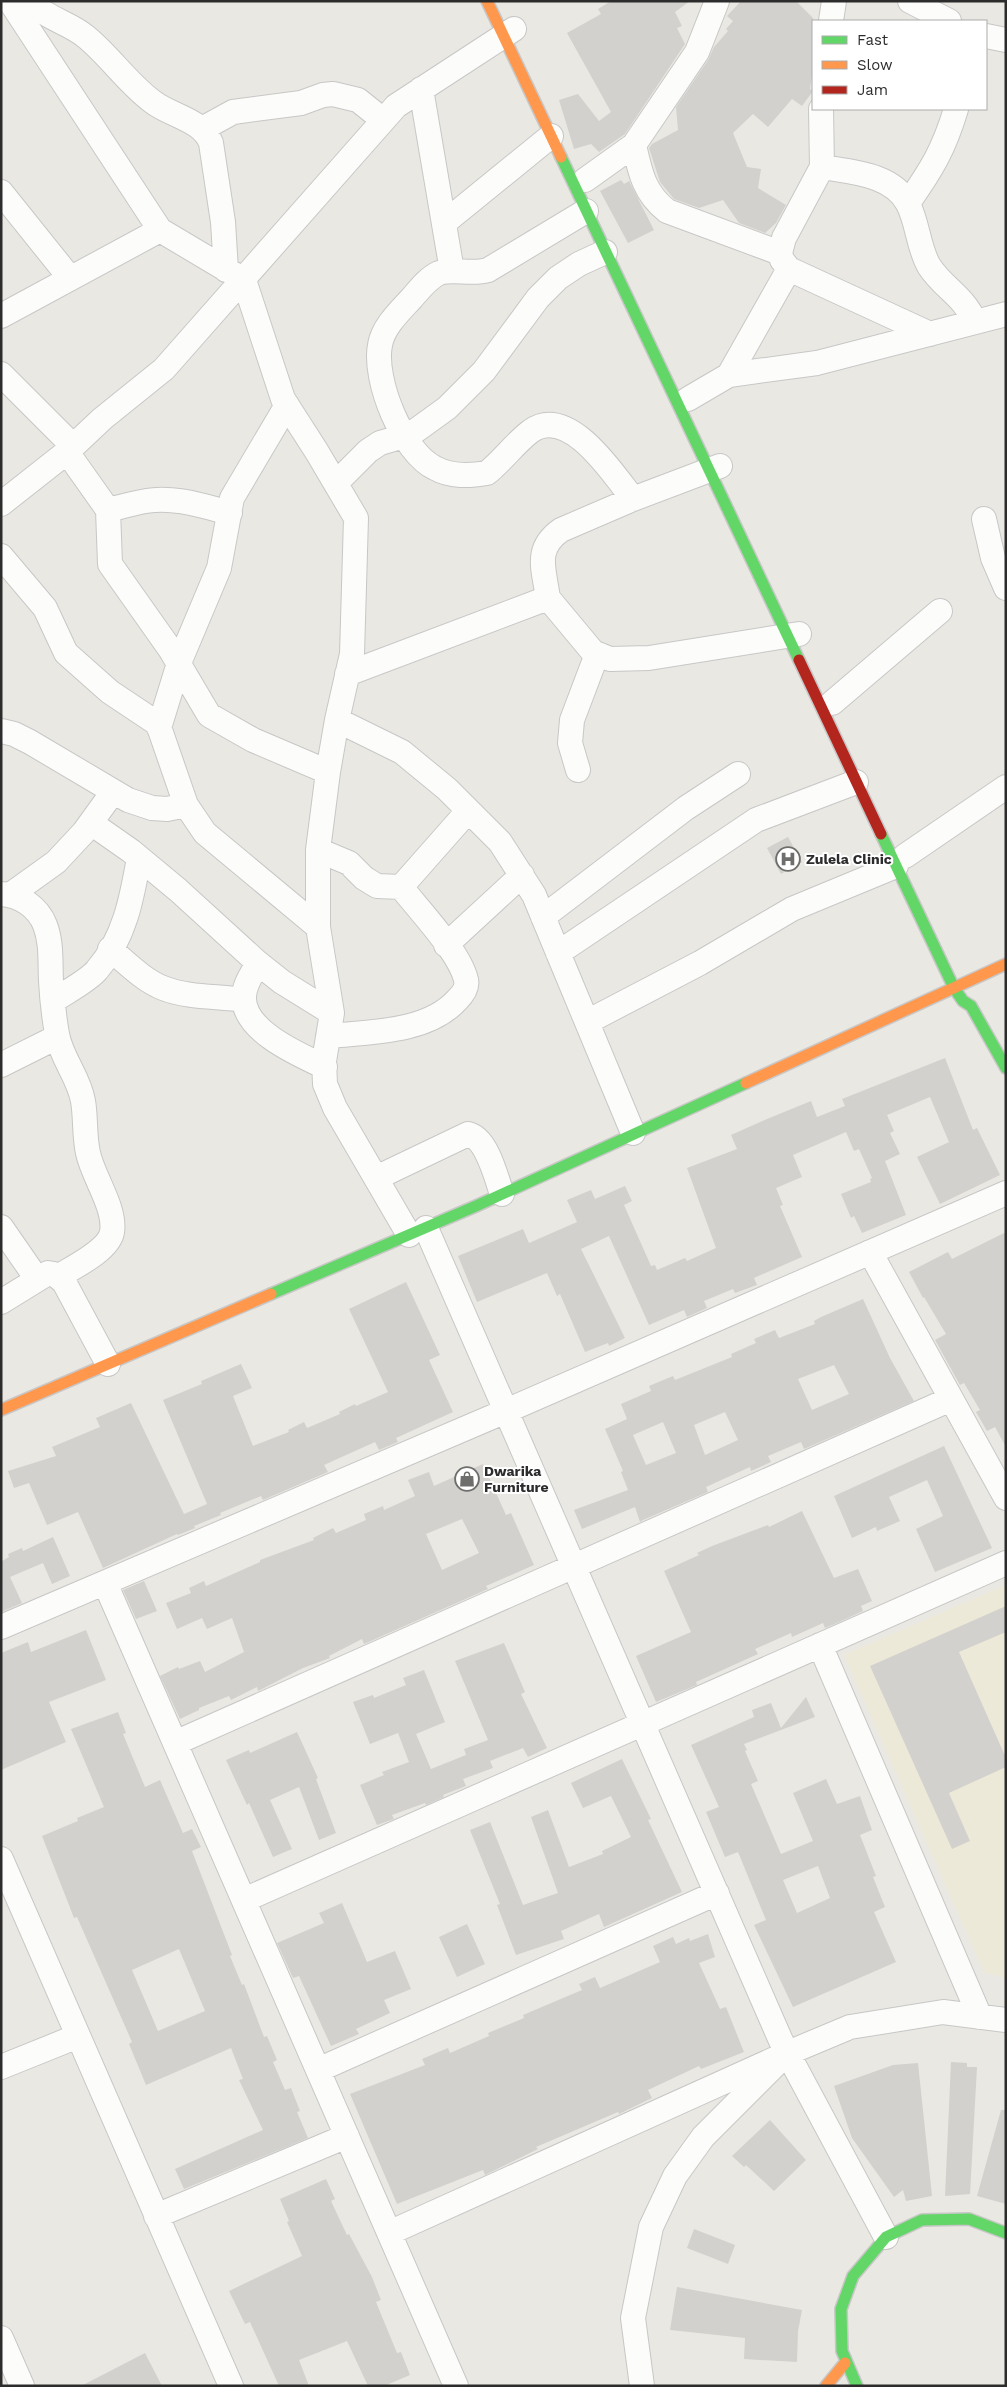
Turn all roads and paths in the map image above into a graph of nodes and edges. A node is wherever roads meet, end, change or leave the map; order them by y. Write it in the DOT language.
graph roads {
  1 [pos="10,1"];
  2 [pos="31,1"];
  3 [pos="487,1"];
  4 [pos="717,1"];
  5 [pos="834,1"];
  6 [pos="910,1"];
  7 [pos="831,20"];
  8 [pos="947,20"];
  9 [pos="511,30"];
  10 [pos="987,36"];
  11 [pos="1006,40"];
  12 [pos="539,83"];
  13 [pos="421,89"];
  14 [pos="821,110"];
  15 [pos="956,110"];
  16 [pos="383,120"];
  17 [pos="202,129"];
  18 [pos="551,136"];
  19 [pos="634,145"];
  20 [pos="822,167"];
  21 [pos="585,180"];
  22 [pos="1,192"];
  23 [pos="908,203"];
  24 [pos="586,211"];
  25 [pos="444,223"];
  26 [pos="160,230"];
  27 [pos="605,252"];
  28 [pos="785,261"];
  29 [pos="452,271"];
  30 [pos="235,275"];
  31 [pos="70,278"];
  32 [pos="1006,314"];
  33 [pos="1,316"];
  34 [pos="975,322"];
  35 [pos="930,334"];
  36 [pos="1,374"];
  37 [pos="729,375"];
  38 [pos="688,400"];
  39 [pos="288,405"];
  40 [pos="404,437"];
  41 [pos="70,449"];
  42 [pos="714,468"];
  43 [pos="336,483"];
  44 [pos="633,499"];
  45 [pos="1,504"];
  46 [pos="108,510"];
  47 [pos="230,513"];
  48 [pos="984,519"];
  49 [pos="1,556"];
  50 [pos="1006,588"];
  51 [pos="548,598"];
  52 [pos="940,611"];
  53 [pos="793,634"];
  54 [pos="597,654"];
  55 [pos="178,663"];
  56 [pos="347,674"];
  57 [pos="832,703"];
  58 [pos="337,720"];
  59 [pos="159,728"];
  60 [pos="1,731"];
  61 [pos="578,770"];
  62 [pos="328,772"];
  63 [pos="738,774"];
  64 [pos="856,782"];
  65 [pos="1006,787"];
  66 [pos="113,792"];
  67 [pos="186,805"];
  68 [pos="468,811"];
  69 [pos="885,814"];
  70 [pos="91,823"];
  71 [pos="318,850"];
  72 [pos="139,858"];
  73 [pos="903,859"];
  74 [pos="522,875"];
  75 [pos="401,887"];
  76 [pos="920,890"];
  77 [pos="5,894"];
  78 [pos="932,915"];
  79 [pos="543,917"];
  80 [pos="318,927"];
  81 [pos="945,940"];
  82 [pos="446,944"];
  83 [pos="110,950"];
  84 [pos="558,953"];
  85 [pos="258,963"];
  86 [pos="1006,964"];
  87 [pos="959,985"];
  88 [pos="244,1000"];
  89 [pos="53,1001"];
  90 [pos="332,1013"];
  91 [pos="587,1022"];
  92 [pos="328,1036"];
  93 [pos="57,1037"];
  94 [pos="1,1065"];
  95 [pos="325,1067"];
  96 [pos="1006,1068"];
  97 [pos="633,1133"];
  98 [pos="376,1178"];
  99 [pos="1006,1193"];
  100 [pos="502,1194"];
  101 [pos="1,1227"];
  102 [pos="418,1232"];
  103 [pos="870,1252"];
  104 [pos="48,1278"];
  105 [pos="1,1302"];
  106 [pos="108,1364"];
  107 [pos="951,1399"];
  108 [pos="1,1410"];
  109 [pos="506,1411"];
  110 [pos="1006,1498"];
  111 [pos="1006,1563"];
  112 [pos="574,1566"];
  113 [pos="105,1583"];
  114 [pos="1,1627"];
  115 [pos="820,1645"];
  116 [pos="642,1724"];
  117 [pos="175,1743"];
  118 [pos="1,1859"];
  119 [pos="717,1893"];
  120 [pos="244,1900"];
  121 [pos="980,2017"];
  122 [pos="1006,2020"];
  123 [pos="78,2036"];
  124 [pos="788,2053"];
  125 [pos="1,2067"];
  126 [pos="318,2070"];
  127 [pos="347,2136"];
  128 [pos="156,2216"];
  129 [pos="390,2233"];
  130 [pos="1006,2233"];
  131 [pos="886,2237"];
  132 [pos="1,2338"];
  133 [pos="846,2363"];
  134 [pos="22,2386"];
  135 [pos="231,2386"];
  136 [pos="456,2386"];
  137 [pos="642,2386"];
  138 [pos="826,2386"];
  139 [pos="857,2386"];
  1 -- 26 [label="street"];
  2 -- 17 [label="street"];
  3 -- 9 [label="street"];
  4 -- 19 [label="street"];
  5 -- 7 [label="street"];
  6 -- 8 [label="street"];
  9 -- 13 [label="street"];
  9 -- 18 [label="street"];
  10 -- 11 [label="street"];
  12 -- 21 [label="street"];
  13 -- 16 [label="street"];
  13 -- 25 [label="street"];
  14 -- 20 [label="street"];
  15 -- 23 [label="street"];
  16 -- 17 [label="street"];
  16 -- 30 [label="street"];
  17 -- 30 [label="street"];
  18 -- 24 [label="street"];
  18 -- 25 [label="street"];
  19 -- 21 [label="street"];
  19 -- 28 [label="street"];
  20 -- 23 [label="street"];
  20 -- 28 [label="street"];
  21 -- 38 [label="street"];
  22 -- 31 [label="street"];
  23 -- 34 [label="street"];
  24 -- 27 [label="street"];
  24 -- 29 [label="street"];
  25 -- 29 [label="street"];
  26 -- 30 [label="street"];
  26 -- 31 [label="street"];
  27 -- 40 [label="street"];
  27 -- 42 [label="street"];
  28 -- 35 [label="street"];
  28 -- 37 [label="street"];
  29 -- 40 [label="street"];
  30 -- 39 [label="street"];
  30 -- 41 [label="street"];
  31 -- 33 [label="street"];
  32 -- 34 [label="street"];
  34 -- 35 [label="street"];
  35 -- 37 [label="street"];
  36 -- 41 [label="street"];
  37 -- 38 [label="street"];
  38 -- 42 [label="street"];
  39 -- 43 [label="street"];
  39 -- 47 [label="street"];
  40 -- 43 [label="street"];
  40 -- 44 [label="street"];
  41 -- 45 [label="street"];
  41 -- 46 [label="street"];
  42 -- 44 [label="street"];
  42 -- 53 [label="street"];
  43 -- 56 [label="street"];
  44 -- 51 [label="street"];
  46 -- 47 [label="street"];
  46 -- 55 [label="street"];
  47 -- 55 [label="street"];
  48 -- 50 [label="street"];
  49 -- 59 [label="street"];
  51 -- 54 [label="street"];
  51 -- 56 [label="street"];
  52 -- 57 [label="street"];
  53 -- 54 [label="street"];
  53 -- 57 [label="street"];
  53 -- 64 [label="street"];
  54 -- 61 [label="street"];
  55 -- 59 [label="street"];
  55 -- 62 [label="street"];
  56 -- 58 [label="street"];
  57 -- 69 [label="street"];
  58 -- 62 [label="street"];
  58 -- 68 [label="street"];
  59 -- 67 [label="street"];
  60 -- 66 [label="street"];
  62 -- 71 [label="street"];
  63 -- 79 [label="street"];
  64 -- 73 [label="street"];
  64 -- 84 [label="street"];
  65 -- 73 [label="street"];
  66 -- 67 [label="street"];
  66 -- 70 [label="street"];
  67 -- 80 [label="street"];
  68 -- 74 [label="street"];
  68 -- 75 [label="street"];
  70 -- 72 [label="street"];
  70 -- 77 [label="street"];
  71 -- 75 [label="street"];
  71 -- 80 [label="street"];
  72 -- 83 [label="street"];
  72 -- 85 [label="street"];
  73 -- 87 [label="street"];
  73 -- 91 [label="street"];
  74 -- 79 [label="street"];
  74 -- 82 [label="street"];
  75 -- 82 [label="street"];
  76 -- 78 [label="street"];
  77 -- 89 [label="street"];
  79 -- 84 [label="street"];
  80 -- 90 [label="street"];
  81 -- 87 [label="street"];
  82 -- 92 [label="street"];
  83 -- 88 [label="street"];
  83 -- 89 [label="street"];
  84 -- 91 [label="street"];
  85 -- 88 [label="street"];
  85 -- 90 [label="street"];
  86 -- 87 [label="street"];
  87 -- 96 [label="street"];
  87 -- 97 [label="street"];
  88 -- 95 [label="street"];
  89 -- 93 [label="street"];
  90 -- 92 [label="street"];
  91 -- 97 [label="street"];
  92 -- 95 [label="street"];
  93 -- 94 [label="street"];
  93 -- 104 [label="street"];
  95 -- 98 [label="street"];
  97 -- 100 [label="street"];
  98 -- 100 [label="street"];
  98 -- 102 [label="street"];
  99 -- 103 [label="street"];
  100 -- 102 [label="street"];
  101 -- 104 [label="street"];
  102 -- 106 [label="street"];
  102 -- 109 [label="street"];
  103 -- 107 [label="street"];
  103 -- 109 [label="street"];
  104 -- 105 [label="street"];
  104 -- 106 [label="street"];
  106 -- 108 [label="street"];
  107 -- 110 [label="street"];
  107 -- 112 [label="street"];
  109 -- 112 [label="street"];
  109 -- 113 [label="street"];
  111 -- 115 [label="street"];
  112 -- 116 [label="street"];
  112 -- 117 [label="street"];
  113 -- 114 [label="street"];
  113 -- 117 [label="street"];
  115 -- 116 [label="street"];
  115 -- 121 [label="street"];
  116 -- 119 [label="street"];
  116 -- 120 [label="street"];
  117 -- 120 [label="street"];
  118 -- 123 [label="street"];
  119 -- 124 [label="street"];
  119 -- 126 [label="street"];
  120 -- 126 [label="street"];
  121 -- 122 [label="street"];
  121 -- 124 [label="street"];
  123 -- 125 [label="street"];
  123 -- 128 [label="street"];
  124 -- 129 [label="street"];
  124 -- 131 [label="street"];
  124 -- 137 [label="street"];
  126 -- 127 [label="street"];
  127 -- 128 [label="street"];
  127 -- 129 [label="street"];
  128 -- 135 [label="street"];
  129 -- 136 [label="street"];
  130 -- 131 [label="street"];
  131 -- 133 [label="street"];
  132 -- 134 [label="street"];
  133 -- 138 [label="street"];
  133 -- 139 [label="street"];
}
